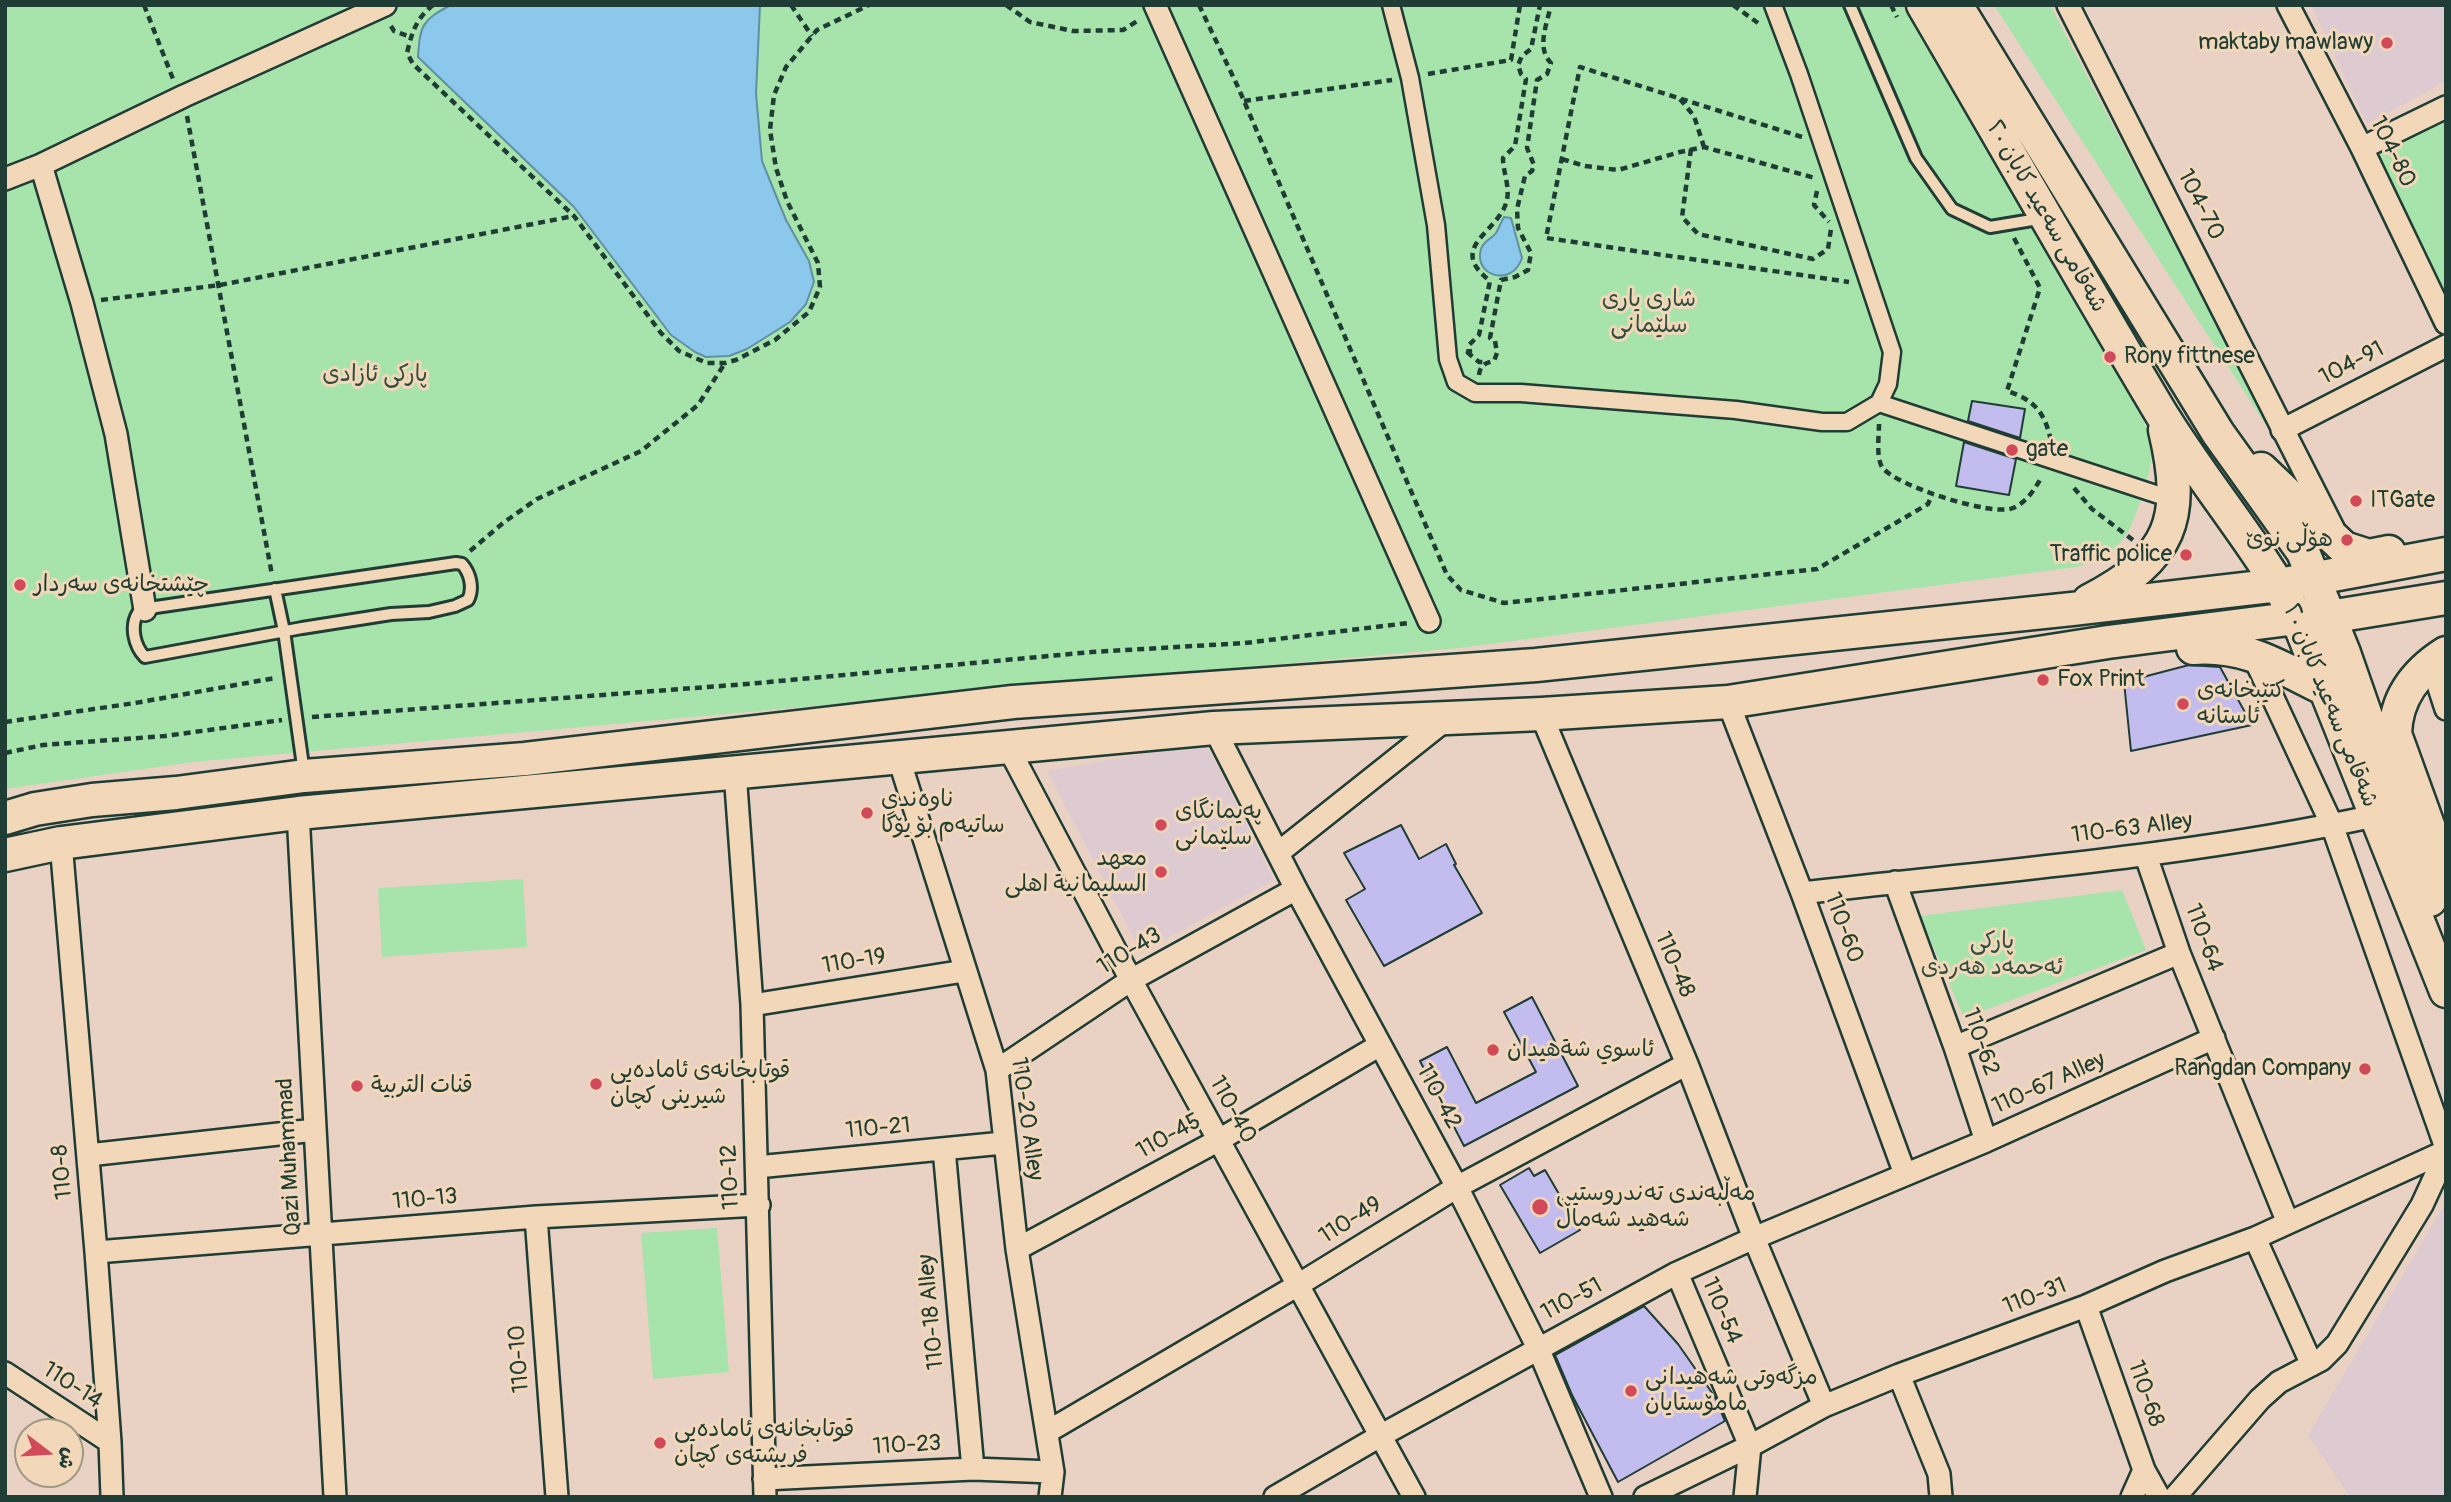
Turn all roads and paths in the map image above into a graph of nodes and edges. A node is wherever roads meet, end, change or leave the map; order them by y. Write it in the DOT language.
graph roads {
  1 [pos="144,5"];
  2 [pos="385,5"];
  3 [pos="433,5"];
  4 [pos="791,5"];
  5 [pos="869,5"];
  6 [pos="1006,5"];
  7 [pos="1199,5"];
  8 [pos="1391,5"];
  9 [pos="1520,5"];
  10 [pos="1540,5"];
  11 [pos="1550,5"];
  12 [pos="1773,5"];
  13 [pos="1850,5"];
  14 [pos="1923,5"];
  15 [pos="1956,5"];
  16 [pos="2068,5"];
  17 [pos="2288,5"];
  18 [pos="1156,7"];
  19 [pos="812,36"];
  20 [pos="1410,78"];
  21 [pos="184,96"];
  22 [pos="1680,99"];
  23 [pos="1244,101"];
  24 [pos="2446,107"];
  25 [pos="1823,144"];
  26 [pos="1704,147"];
  27 [pos="2362,148"];
  28 [pos="1691,149"];
  29 [pos="1562,159"];
  30 [pos="41,165"];
  31 [pos="5,179"];
  32 [pos="574,216"];
  33 [pos="2047,218"];
  34 [pos="2008,224"];
  35 [pos="220,285"];
  36 [pos="1870,285"];
  37 [pos="82,303"];
  38 [pos="2446,323"];
  39 [pos="2446,346"];
  40 [pos="1447,348"];
  41 [pos="1467,352"];
  42 [pos="1487,362"];
  43 [pos="725,363"];
  44 [pos="1475,393"];
  45 [pos="1879,403"];
  46 [pos="2161,413"];
  47 [pos="2282,430"];
  48 [pos="2218,433"];
  49 [pos="2048,459"];
  50 [pos="1932,495"];
  51 [pos="2174,500"];
  52 [pos="2446,545"];
  53 [pos="2344,548"];
  54 [pos="2446,554"];
  55 [pos="2149,560"];
  56 [pos="456,563"];
  57 [pos="2314,579"];
  58 [pos="2279,585"];
  59 [pos="275,589"];
  60 [pos="2446,598"];
  61 [pos="2072,609"];
  62 [pos="145,610"];
  63 [pos="2329,617"];
  64 [pos="2297,618"];
  65 [pos="1429,621"];
  66 [pos="284,631"];
  67 [pos="2108,642"];
  68 [pos="2253,655"];
  69 [pos="2438,658"];
  70 [pos="290,676"];
  71 [pos="2325,689"];
  72 [pos="1728,702"];
  73 [pos="2446,709"];
  74 [pos="1541,714"];
  75 [pos="296,718"];
  76 [pos="1448,718"];
  77 [pos="5,722"];
  78 [pos="830,722"];
  79 [pos="1214,728"];
  80 [pos="1009,747"];
  81 [pos="5,753"];
  82 [pos="899,759"];
  83 [pos="836,764"];
  84 [pos="735,772"];
  85 [pos="304,776"];
  86 [pos="298,814"];
  87 [pos="2374,816"];
  88 [pos="5,818"];
  89 [pos="2332,825"];
  90 [pos="61,843"];
  91 [pos="1278,853"];
  92 [pos="5,855"];
  93 [pos="2146,856"];
  94 [pos="1895,882"];
  95 [pos="1296,889"];
  96 [pos="1802,894"];
  97 [pos="2433,909"];
  98 [pos="2446,940"];
  99 [pos="2179,953"];
  100 [pos="964,971"];
  101 [pos="1131,980"];
  102 [pos="2446,991"];
  103 [pos="752,1005"];
  104 [pos="2214,1038"];
  105 [pos="1380,1045"];
  106 [pos="1955,1047"];
  107 [pos="1687,1063"];
  108 [pos="997,1070"];
  109 [pos="315,1130"];
  110 [pos="1219,1140"];
  111 [pos="1986,1141"];
  112 [pos="1003,1143"];
  113 [pos="944,1149"];
  114 [pos="2446,1151"];
  115 [pos="88,1155"];
  116 [pos="757,1167"];
  117 [pos="1905,1174"];
  118 [pos="1457,1187"];
  119 [pos="759,1205"];
  120 [pos="536,1217"];
  121 [pos="2288,1223"];
  122 [pos="321,1235"];
  123 [pos="1754,1238"];
  124 [pos="2255,1238"];
  125 [pos="1017,1249"];
  126 [pos="96,1252"];
  127 [pos="1677,1273"];
  128 [pos="1298,1285"];
  129 [pos="2086,1306"];
  130 [pos="1538,1348"];
  131 [pos="2312,1365"];
  132 [pos="5,1373"];
  133 [pos="1899,1375"];
  134 [pos="1824,1406"];
  135 [pos="1047,1432"];
  136 [pos="1380,1436"];
  137 [pos="110,1442"];
  138 [pos="1750,1446"];
  139 [pos="973,1469"];
  140 [pos="2144,1470"];
  141 [pos="1053,1472"];
  142 [pos="765,1488"];
  143 [pos="1941,1495"];
  144 [pos="112,1497"];
  145 [pos="335,1497"];
  146 [pos="557,1497"];
  147 [pos="1050,1497"];
  148 [pos="1275,1497"];
  149 [pos="1414,1497"];
  150 [pos="1601,1497"];
  151 [pos="1645,1497"];
  152 [pos="1745,1497"];
  153 [pos="2132,1497"];
  154 [pos="2159,1497"];
  155 [pos="2175,1497"];
  1 -- 21 [label="path"];
  2 -- 21 [label="street"];
  3 -- 32 [label="path"];
  4 -- 19 [label="path"];
  5 -- 19 [label="path"];
  6 -- 18 [label="path"];
  7 -- 23 [label="path"];
  8 -- 20 [label="street"];
  9 -- 20 [label="path"];
  10 -- 41 [label="path"];
  11 -- 42 [label="path"];
  12 -- 25 [label="street"];
  13 -- 34 [label="lane"];
  14 -- 33 [label="main road, شەقامی سەعید کابان ٢٠"];
  15 -- 48 [label="main road, شەقامی سەعید کابان ٢٠"];
  16 -- 47 [label="street, 104-70"];
  17 -- 27 [label="street, 104-80"];
  18 -- 65 [label="street"];
  19 -- 43 [label="path"];
  20 -- 23 [label="path"];
  20 -- 40 [label="street"];
  21 -- 30 [label="street"];
  21 -- 35 [label="path"];
  22 -- 25 [label="path"];
  22 -- 26 [label="path"];
  22 -- 29 [label="path"];
  23 -- 50 [label="path"];
  24 -- 27 [label="street"];
  25 -- 36 [label="street"];
  26 -- 28 [label="path"];
  26 -- 28 [label="path"];
  27 -- 38 [label="street, 104-80"];
  28 -- 29 [label="path"];
  29 -- 36 [label="path"];
  30 -- 31 [label="street"];
  30 -- 37 [label="street"];
  32 -- 35 [label="path"];
  32 -- 43 [label="path"];
  33 -- 34 [label="lane"];
  33 -- 46 [label="main road, شەقامی سەعید کابان ٢٠"];
  34 -- 49 [label="path"];
  35 -- 37 [label="path"];
  35 -- 59 [label="path"];
  36 -- 45 [label="street"];
  37 -- 62 [label="street"];
  39 -- 47 [label="street, 104-91"];
  40 -- 41 [label="path"];
  40 -- 44 [label="street"];
  41 -- 42 [label="path"];
  42 -- 44 [label="path"];
  43 -- 56 [label="path"];
  44 -- 45 [label="street"];
  45 -- 49 [label="street"];
  45 -- 50 [label="path"];
  46 -- 51 [label="main road"];
  46 -- 58 [label="main road, شەقامی سەعید کابان ٢٠"];
  47 -- 53 [label="street, 104-70"];
  48 -- 53 [label="main road"];
  48 -- 57 [label="main road, شەقامی سەعید کابان ٢٠"];
  49 -- 50 [label="path"];
  49 -- 51 [label="street"];
  49 -- 55 [label="path"];
  51 -- 55 [label="main road"];
  52 -- 53 [label="main road"];
  54 -- 57 [label="main road"];
  55 -- 61 [label="main road"];
  56 -- 59 [label="lane"];
  56 -- 66 [label="lane"];
  57 -- 58 [label="main road"];
  57 -- 63 [label="main road, شەقامی سەعید کابان ٢٠"];
  58 -- 61 [label="main road"];
  58 -- 64 [label="main road, شەقامی سەعید کابان ٢٠"];
  59 -- 62 [label="lane"];
  59 -- 66 [label="lane"];
  60 -- 63 [label="main road"];
  61 -- 78 [label="main road"];
  62 -- 66 [label="lane"];
  63 -- 64 [label="main road"];
  63 -- 97 [label="main road, شەقامی سەعید کابان ٢٠"];
  64 -- 67 [label="main road"];
  64 -- 71 [label="main road, شەقامی سەعید کابان ٢٠"];
  65 -- 75 [label="path"];
  66 -- 70 [label="lane"];
  67 -- 68 [label="main road"];
  67 -- 72 [label="main road"];
  68 -- 71 [label="main road"];
  68 -- 89 [label="street"];
  69 -- 73 [label="street"];
  69 -- 97 [label="main road"];
  70 -- 75 [label="lane"];
  70 -- 77 [label="path"];
  71 -- 87 [label="main road, شەقامی سەعید کابان ٢٠"];
  72 -- 74 [label="main road"];
  72 -- 96 [label="street, 110-60"];
  74 -- 76 [label="main road"];
  74 -- 107 [label="street, 110-48"];
  75 -- 81 [label="path"];
  75 -- 85 [label="lane"];
  76 -- 79 [label="main road"];
  76 -- 91 [label="street"];
  78 -- 83 [label="main road"];
  78 -- 85 [label="main road"];
  79 -- 80 [label="main road"];
  79 -- 91 [label="street, 110-42"];
  80 -- 82 [label="main road"];
  80 -- 101 [label="street, 110-40"];
  82 -- 83 [label="main road"];
  82 -- 100 [label="street, 110-20 Alley"];
  83 -- 84 [label="main road"];
  84 -- 86 [label="main road"];
  84 -- 103 [label="street, 110-12"];
  85 -- 88 [label="main road"];
  86 -- 90 [label="main road"];
  86 -- 109 [label="street, Qazi Muhammad"];
  87 -- 89 [label="street, 110-63 Alley"];
  87 -- 102 [label="main road, شەقامی سەعید کابان ٢٠"];
  89 -- 93 [label="street, 110-63 Alley"];
  89 -- 114 [label="street"];
  90 -- 92 [label="main road"];
  90 -- 115 [label="street, 110-8"];
  91 -- 95 [label="street, 110-42"];
  93 -- 94 [label="street, 110-63 Alley"];
  93 -- 99 [label="street, 110-64"];
  94 -- 96 [label="street, 110-63 Alley"];
  94 -- 106 [label="street, 110-62"];
  95 -- 101 [label="street, 110-43"];
  95 -- 105 [label="street, 110-42"];
  96 -- 117 [label="street, 110-60"];
  97 -- 98 [label="main road, شەقامی سەعید کابان ٢٠"];
  99 -- 104 [label="street, 110-64"];
  99 -- 106 [label="street"];
  100 -- 103 [label="street, 110-19"];
  100 -- 108 [label="street, 110-20 Alley"];
  101 -- 108 [label="street, 110-43"];
  101 -- 110 [label="street, 110-40"];
  103 -- 116 [label="street, 110-12"];
  104 -- 111 [label="street, 110-67 Alley"];
  104 -- 121 [label="street, 110-64"];
  105 -- 110 [label="street, 110-45"];
  105 -- 118 [label="street, 110-42"];
  106 -- 111 [label="street, 110-62"];
  107 -- 118 [label="street, 110-49"];
  107 -- 123 [label="street, 110-48"];
  108 -- 112 [label="street, 110-20 Alley"];
  109 -- 115 [label="street"];
  109 -- 122 [label="street, Qazi Muhammad"];
  110 -- 125 [label="street, 110-45"];
  110 -- 128 [label="street, 110-40"];
  111 -- 117 [label="street, 110-67 Alley"];
  112 -- 113 [label="street, 110-21"];
  112 -- 125 [label="street, 110-20 Alley"];
  113 -- 116 [label="street, 110-21"];
  113 -- 139 [label="street, 110-18 Alley"];
  114 -- 121 [label="street, 110-31"];
  114 -- 131 [label="street"];
  115 -- 126 [label="street, 110-8"];
  116 -- 119 [label="street, 110-12"];
  117 -- 123 [label="street, 110-51"];
  118 -- 128 [label="street, 110-49"];
  118 -- 130 [label="street, 110-42"];
  119 -- 120 [label="street, 110-13"];
  119 -- 142 [label="street, 110-12"];
  120 -- 122 [label="street, 110-13"];
  120 -- 146 [label="street, 110-10"];
  121 -- 124 [label="street, 110-31"];
  122 -- 126 [label="street, 110-13"];
  122 -- 145 [label="street, Qazi Muhammad"];
  123 -- 127 [label="street, 110-51"];
  123 -- 134 [label="street, 110-48"];
  124 -- 129 [label="street, 110-31"];
  124 -- 131 [label="street"];
  125 -- 135 [label="street, 110-20 Alley"];
  126 -- 137 [label="street, 110-8"];
  127 -- 130 [label="street, 110-51"];
  127 -- 138 [label="street, 110-54"];
  128 -- 135 [label="street, 110-49"];
  128 -- 136 [label="street, 110-40"];
  129 -- 133 [label="street, 110-31"];
  129 -- 140 [label="street, 110-68"];
  130 -- 136 [label="street, 110-51"];
  130 -- 150 [label="street, 110-42"];
  131 -- 155 [label="street"];
  132 -- 137 [label="street, 110-14"];
  133 -- 134 [label="street, 110-31"];
  133 -- 143 [label="street"];
  134 -- 138 [label="street, 110-31"];
  135 -- 141 [label="street, 110-20 Alley"];
  136 -- 148 [label="street, 110-51"];
  136 -- 149 [label="street, 110-40"];
  137 -- 144 [label="street, 110-8"];
  138 -- 151 [label="street, 110-31"];
  138 -- 152 [label="street"];
  139 -- 141 [label="street, 110-23"];
  139 -- 142 [label="street, 110-23"];
  140 -- 153 [label="street"];
  140 -- 154 [label="street, 110-68"];
  141 -- 147 [label="street, 110-20 Alley"];
}
